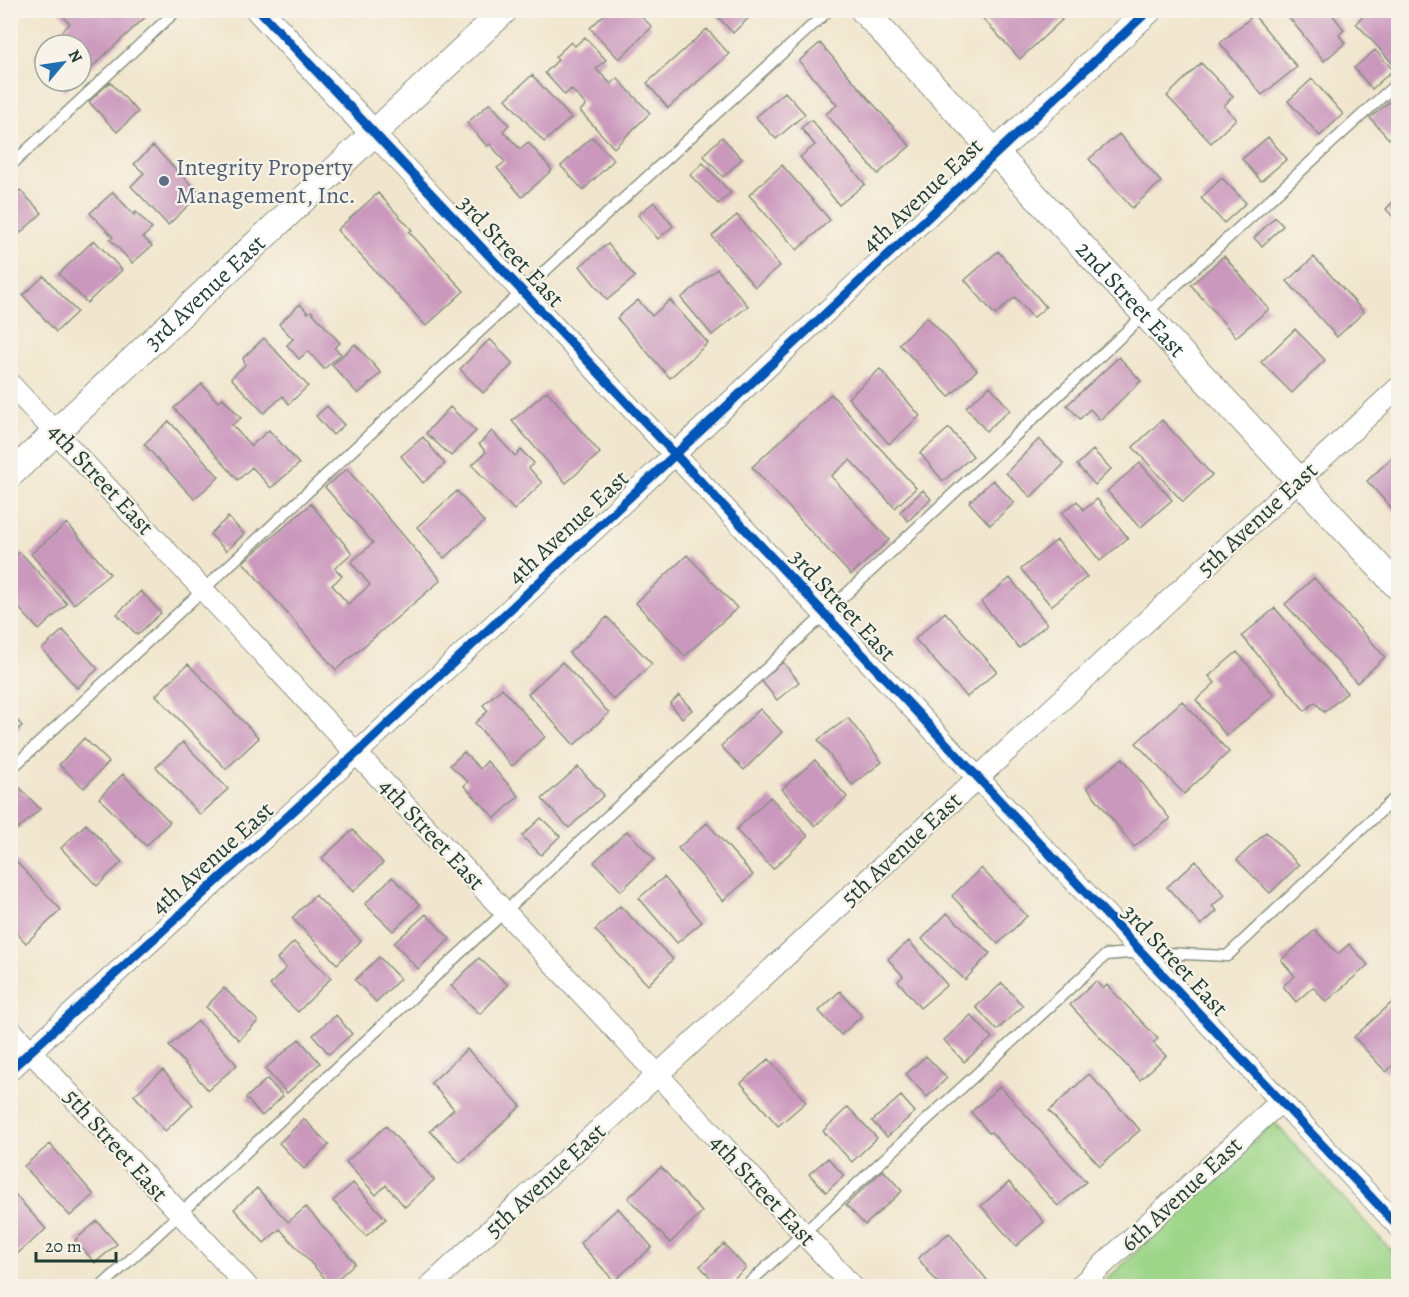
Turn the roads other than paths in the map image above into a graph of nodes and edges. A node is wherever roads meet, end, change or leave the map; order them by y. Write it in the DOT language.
graph roads {
  1 [pos="177,10"];
  2 [pos="260,10"];
  3 [pos="505,10"];
  4 [pos="830,10"];
  5 [pos="863,10"];
  6 [pos="1149,10"];
  7 [pos="1398,82"];
  8 [pos="373,133"];
  9 [pos="995,153"];
  10 [pos="10,166"];
  11 [pos="522,292"];
  12 [pos="1145,314"];
  13 [pos="10,384"];
  14 [pos="1398,387"];
  15 [pos="57,432"];
  16 [pos="674,454"];
  17 [pos="10,475"];
  18 [pos="1299,480"];
  19 [pos="1398,587"];
  20 [pos="205,590"];
  21 [pos="825,614"];
  22 [pos="357,753"];
  23 [pos="10,770"];
  24 [pos="978,778"];
  25 [pos="1398,795"];
  26 [pos="505,911"];
  27 [pos="1142,952"];
  28 [pos="10,1029"];
  29 [pos="32,1050"];
  30 [pos="10,1070"];
  31 [pos="658,1075"];
  32 [pos="1281,1101"];
  33 [pos="179,1214"];
  34 [pos="1398,1226"];
  35 [pos="803,1233"];
  36 [pos="102,1287"];
  37 [pos="248,1287"];
  38 [pos="430,1287"];
  39 [pos="746,1287"];
  40 [pos="852,1287"];
  41 [pos="1080,1287"];
  1 -- 10 [label="lane"];
  2 -- 8 [label="street, 3rd Street East"];
  3 -- 8 [label="street, 3rd Avenue East"];
  4 -- 11 [label="lane"];
  5 -- 9 [label="street, 2nd Street East"];
  6 -- 9 [label="street, 4th Avenue East"];
  7 -- 12 [label="lane"];
  8 -- 11 [label="street, 3rd Street East"];
  8 -- 15 [label="street, 3rd Avenue East"];
  9 -- 12 [label="street, 2nd Street East"];
  9 -- 16 [label="street, 4th Avenue East"];
  11 -- 16 [label="street, 3rd Street East"];
  11 -- 20 [label="lane"];
  12 -- 18 [label="street, 2nd Street East"];
  12 -- 21 [label="lane"];
  13 -- 15 [label="street, 4th Street East"];
  14 -- 18 [label="street, 5th Avenue East"];
  15 -- 17 [label="street, 3rd Avenue East"];
  15 -- 20 [label="street, 4th Street East"];
  16 -- 21 [label="street, 3rd Street East"];
  16 -- 22 [label="street, 4th Avenue East"];
  18 -- 19 [label="street, 2nd Street East"];
  18 -- 24 [label="street, 5th Avenue East"];
  20 -- 22 [label="street, 4th Street East"];
  20 -- 23 [label="lane"];
  21 -- 24 [label="street, 3rd Street East"];
  21 -- 26 [label="lane"];
  22 -- 26 [label="street, 4th Street East"];
  22 -- 29 [label="street, 4th Avenue East"];
  24 -- 27 [label="street, 3rd Street East"];
  24 -- 31 [label="street, 5th Avenue East"];
  25 -- 27 [label="lane"];
  26 -- 31 [label="street, 4th Street East"];
  26 -- 33 [label="lane"];
  27 -- 32 [label="street, 3rd Street East"];
  27 -- 35 [label="lane"];
  28 -- 29 [label="street, 5th Street East"];
  29 -- 30 [label="street, 4th Avenue East"];
  29 -- 33 [label="street, 5th Street East"];
  31 -- 35 [label="street, 4th Street East"];
  31 -- 38 [label="street, 5th Avenue East"];
  32 -- 34 [label="street, 3rd Street East"];
  32 -- 41 [label="street, 6th Avenue East"];
  33 -- 36 [label="lane"];
  33 -- 37 [label="street, 5th Street East"];
  35 -- 39 [label="lane"];
  35 -- 40 [label="street, 4th Street East"];
}
